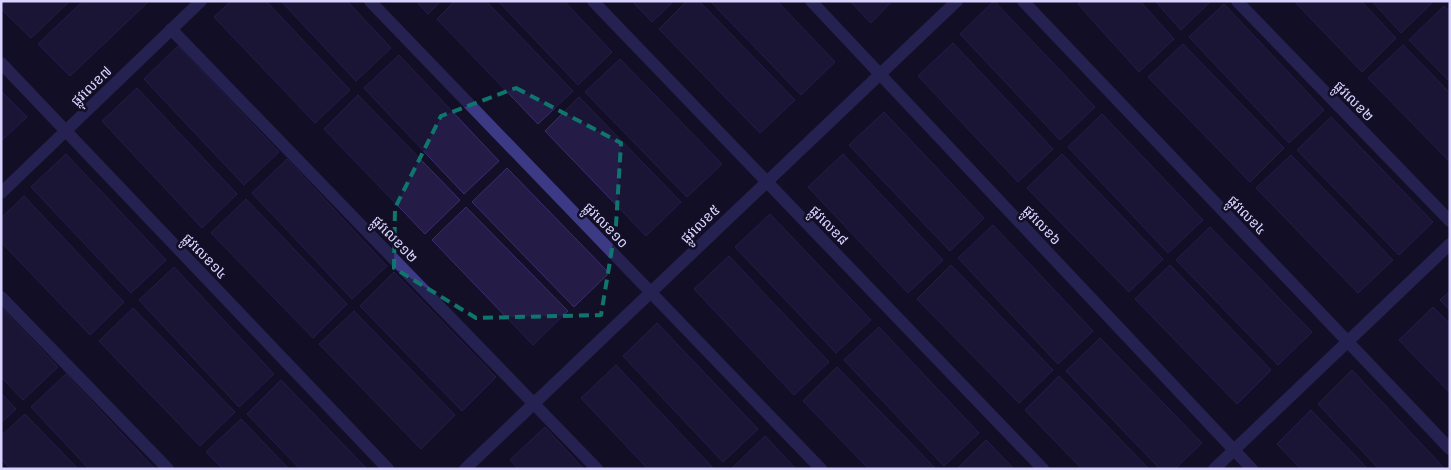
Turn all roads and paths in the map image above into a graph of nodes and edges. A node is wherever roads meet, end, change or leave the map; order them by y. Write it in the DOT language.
graph roads {
  1 [pos="201,1"];
  2 [pos="370,1"];
  3 [pos="593,1"];
  4 [pos="811,1"];
  5 [pos="957,1"];
  6 [pos="1023,1"];
  7 [pos="1237,1"];
  8 [pos="172,30"];
  9 [pos="1,63"];
  10 [pos="880,74"];
  11 [pos="66,131"];
  12 [pos="767,182"];
  13 [pos="1,193"];
  14 [pos="1450,221"];
  15 [pos="1450,244"];
  16 [pos="650,292"];
  17 [pos="1,297"];
  18 [pos="1347,341"];
  19 [pos="534,403"];
  20 [pos="1234,449"];
  21 [pos="1450,449"];
  22 [pos="168,469"];
  23 [pos="388,469"];
  24 [pos="465,469"];
  25 [pos="597,469"];
  26 [pos="821,469"];
  27 [pos="1043,469"];
  28 [pos="1214,469"];
  29 [pos="1252,469"];
  1 -- 8 [label="street, ផ្លុវលេខ៧"];
  2 -- 16 [label="street, ផ្លូវលេខ១០"];
  3 -- 12 [label="street, ផ្លូវលេខ៨"];
  4 -- 10 [label="street, ផ្លូវលេខ៦"];
  5 -- 10 [label="street, ផ្លូវលេខ៥"];
  6 -- 18 [label="street, ផ្លូវលេខ៤"];
  7 -- 14 [label="street, ផ្លូវលេខ២"];
  8 -- 11 [label="street, ផ្លុវលេខ៧"];
  8 -- 19 [label="street, ផ្លូវលេខ១២"];
  9 -- 11 [label="street, ផ្លូវលេខ១៤"];
  10 -- 12 [label="street, ផ្លូវលេខ៥"];
  10 -- 20 [label="street, ផ្លូវលេខ៦"];
  11 -- 13 [label="street, ផ្លុវលេខ៧"];
  11 -- 23 [label="street, ផ្លូវលេខ១៤"];
  12 -- 16 [label="street, ផ្លូវលេខ៥"];
  12 -- 27 [label="street, ផ្លូវលេខ៨"];
  15 -- 18 [label="street"];
  16 -- 19 [label="street, ផ្លូវលេខ៥"];
  16 -- 26 [label="street, ផ្លូវលេខ១០"];
  17 -- 22 [label="street"];
  18 -- 20 [label="street"];
  18 -- 21 [label="street, ផ្លូវលេខ៤"];
  19 -- 24 [label="street, ផ្លូវលេខ៥"];
  19 -- 25 [label="street, ផ្លូវលេខ១២"];
  20 -- 28 [label="street"];
  20 -- 29 [label="street, ផ្លូវលេខ៦"];
}
